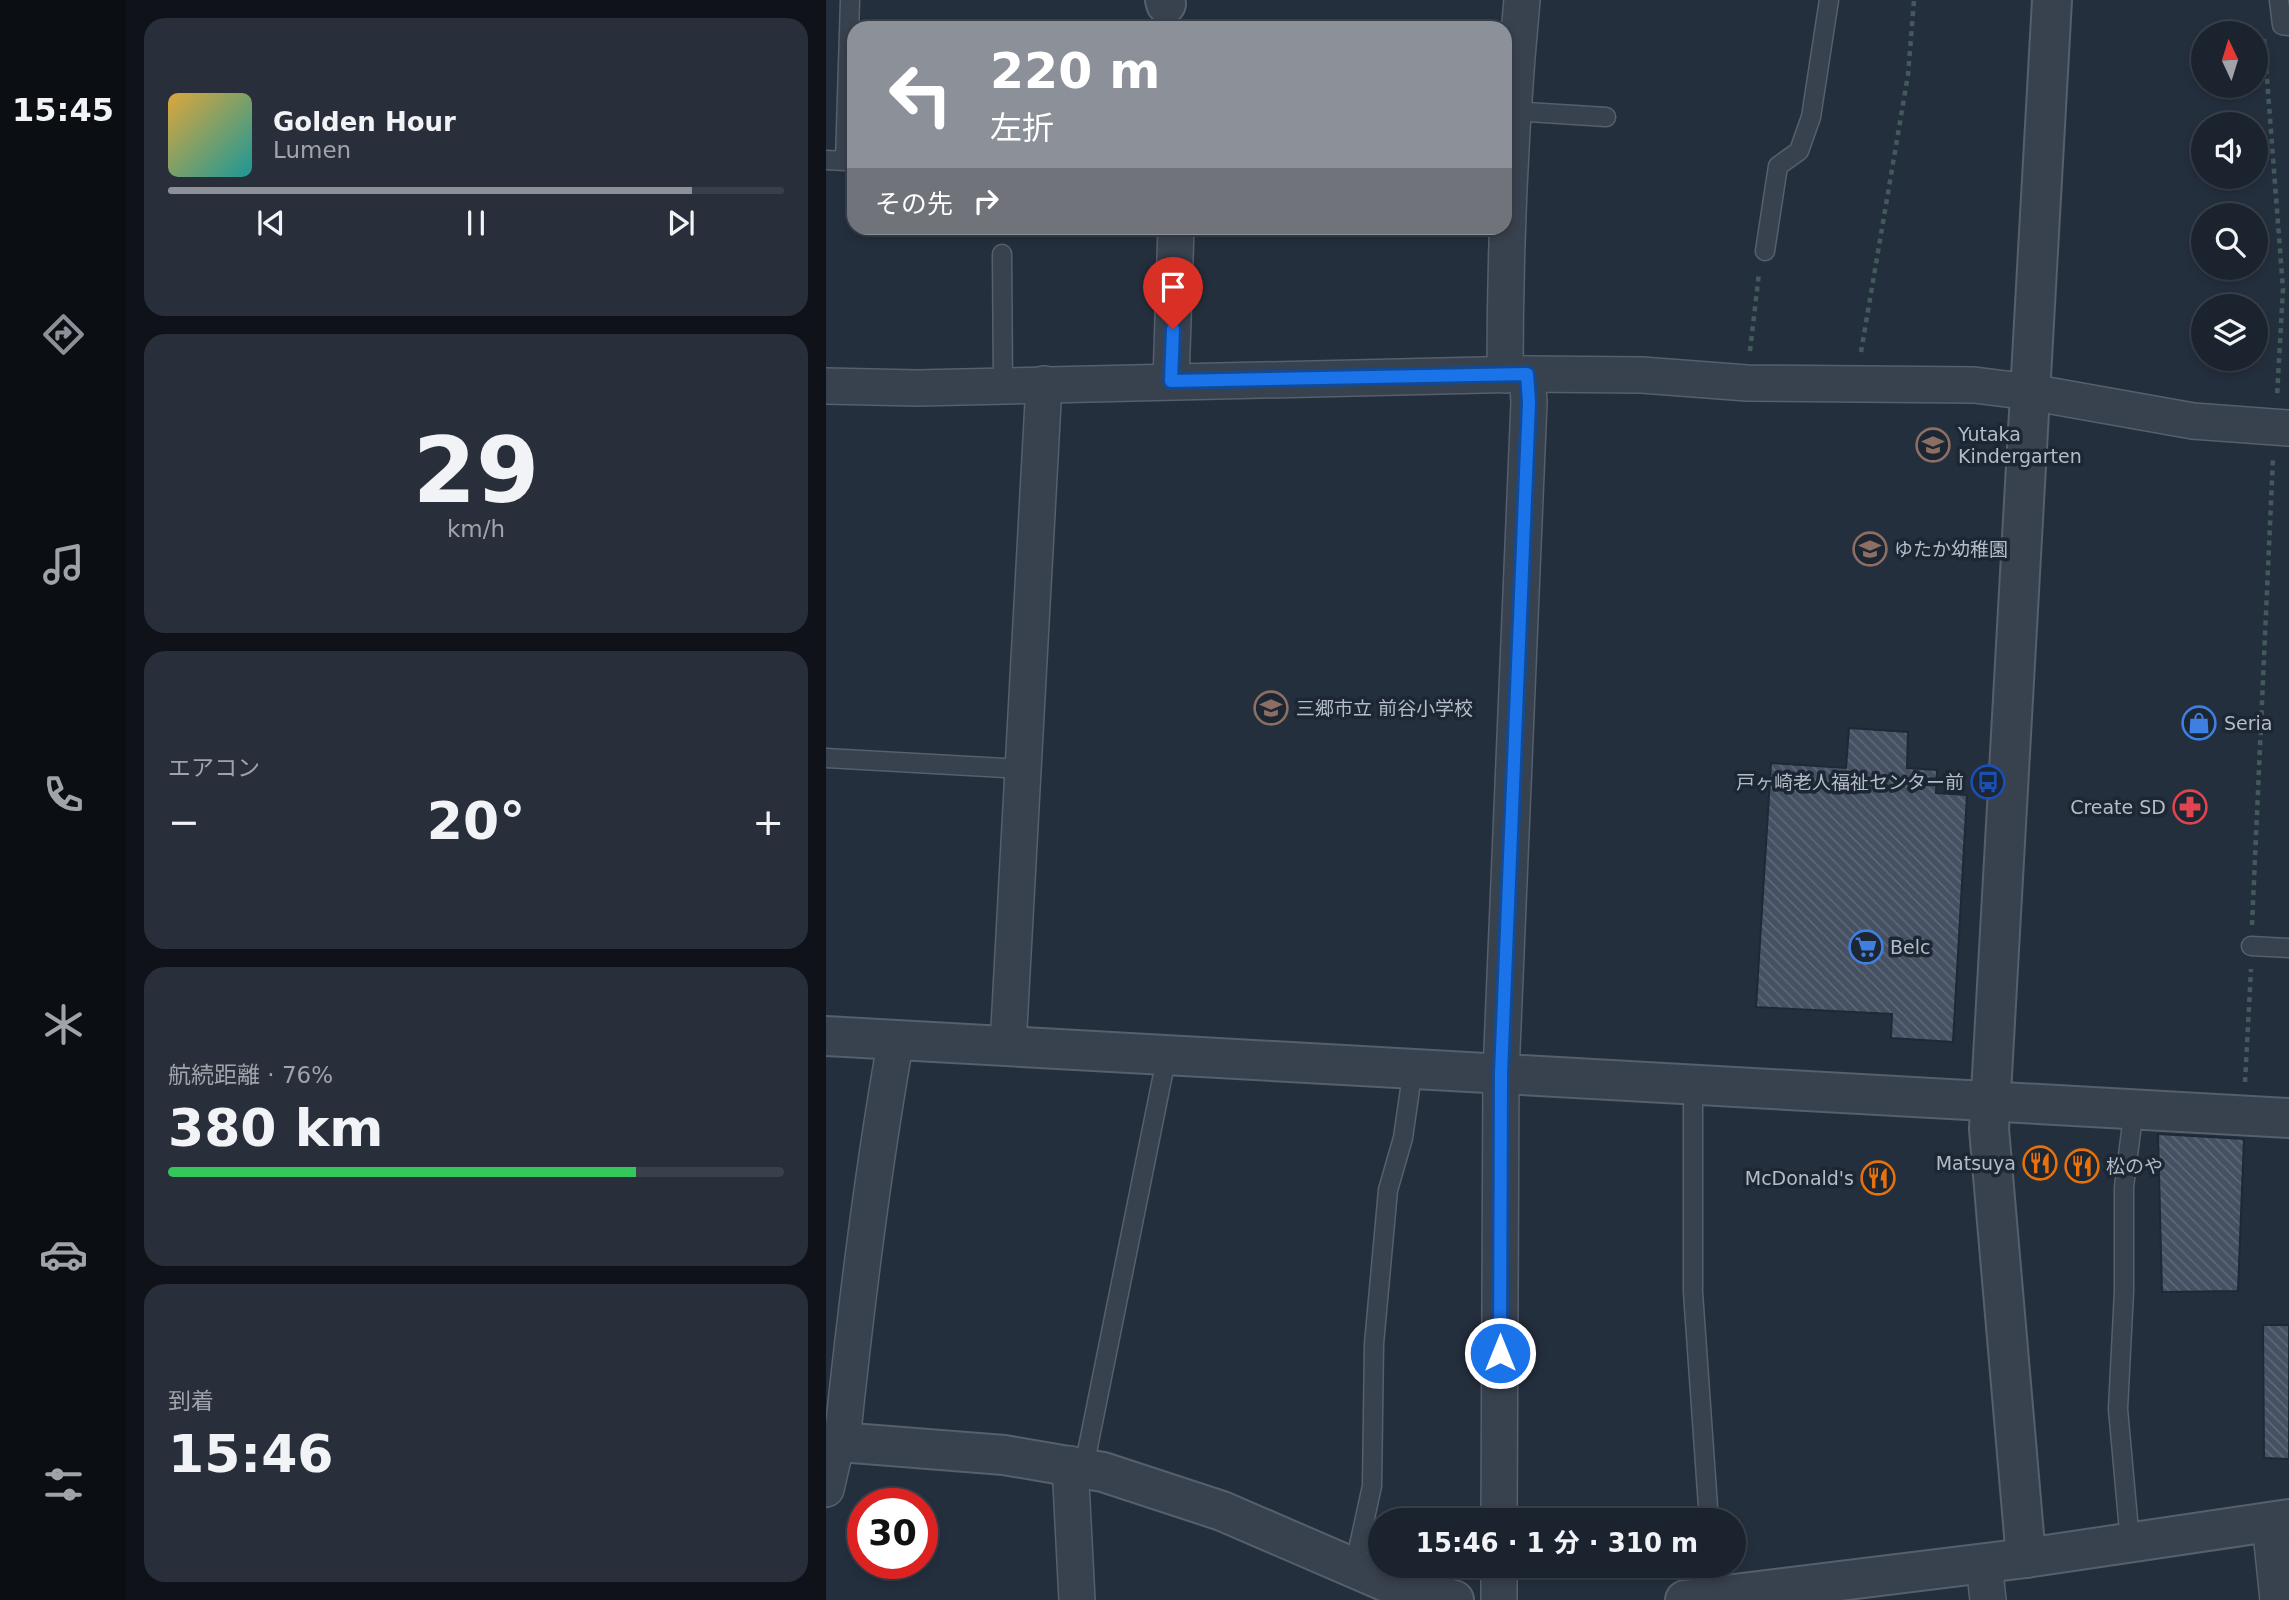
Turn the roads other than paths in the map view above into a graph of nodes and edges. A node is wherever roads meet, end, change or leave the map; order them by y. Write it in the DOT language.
graph roads {
  1 [pos="850,0"];
  2 [pos="1522,0"];
  3 [pos="1829,0"];
  4 [pos="2052,0"];
  5 [pos="2279,0"];
  6 [pos="849,21"];
  7 [pos="2289,26"];
  8 [pos="847,97"];
  9 [pos="1512,101"];
  10 [pos="1512,111"];
  11 [pos="1606,117"];
  12 [pos="826,160"];
  13 [pos="1176,235"];
  14 [pos="1506,235"];
  15 [pos="1765,251"];
  16 [pos="1002,254"];
  17 [pos="1516,374"];
  18 [pos="1171,381"];
  19 [pos="1044,384"];
  20 [pos="1003,385"];
  21 [pos="826,386"];
  22 [pos="2030,391"];
  23 [pos="2282,427"];
  24 [pos="826,758"];
  25 [pos="1023,769"];
  26 [pos="2251,946"];
  27 [pos="2289,948"];
  28 [pos="826,1035"];
  29 [pos="896,1039"];
  30 [pos="1007,1046"];
  31 [pos="1167,1054"];
  32 [pos="1413,1068"];
  33 [pos="1501,1073"];
  34 [pos="1693,1083"];
  35 [pos="1991,1100"];
  36 [pos="2134,1108"];
  37 [pos="2289,1118"];
  38 [pos="835,1441"];
  39 [pos="1077,1466"];
  40 [pos="826,1489"];
  41 [pos="1499,1508"];
  42 [pos="1708,1508"];
  43 [pos="2280,1521"];
  44 [pos="2130,1542"];
  45 [pos="2026,1558"];
  46 [pos="1984,1563"];
  47 [pos="1354,1568"];
  48 [pos="1499,1578"];
  49 [pos="1710,1591"];
  50 [pos="1392,1592"];
  51 [pos="1077,1600"];
  52 [pos="1454,1600"];
  53 [pos="1499,1600"];
  54 [pos="1988,1600"];
  55 [pos="2278,1600"];
  1 -- 6 [label="lane"];
  2 -- 9 [label="street"];
  3 -- 15 [label="lane"];
  4 -- 22 [label="street"];
  5 -- 7 [label="lane"];
  8 -- 12 [label="lane"];
  10 -- 11 [label="lane"];
  13 -- 18 [label="street"];
  14 -- 17 [label="street"];
  16 -- 20 [label="lane"];
  17 -- 18 [label="street"];
  17 -- 22 [label="street"];
  17 -- 33 [label="street"];
  18 -- 19 [label="street"];
  19 -- 20 [label="street"];
  19 -- 25 [label="street"];
  20 -- 21 [label="street"];
  22 -- 23 [label="street"];
  22 -- 35 [label="street"];
  24 -- 25 [label="lane"];
  25 -- 30 [label="street"];
  26 -- 27 [label="lane"];
  28 -- 29 [label="street"];
  29 -- 30 [label="street"];
  29 -- 38 [label="street"];
  30 -- 31 [label="street"];
  31 -- 32 [label="street"];
  31 -- 39 [label="lane"];
  32 -- 33 [label="street"];
  32 -- 47 [label="lane"];
  33 -- 34 [label="street"];
  33 -- 41 [label="street"];
  34 -- 35 [label="street"];
  34 -- 42 [label="lane"];
  35 -- 36 [label="street"];
  35 -- 45 [label="street"];
  36 -- 37 [label="street"];
  36 -- 44 [label="lane"];
  38 -- 39 [label="street"];
  38 -- 40 [label="street"];
  39 -- 47 [label="street"];
  39 -- 51 [label="street"];
  43 -- 44 [label="street"];
  43 -- 55 [label="street"];
  44 -- 45 [label="street"];
  45 -- 46 [label="street"];
  46 -- 49 [label="street"];
  46 -- 54 [label="street"];
  47 -- 50 [label="street"];
  48 -- 53 [label="street"];
  50 -- 52 [label="street"];
}
